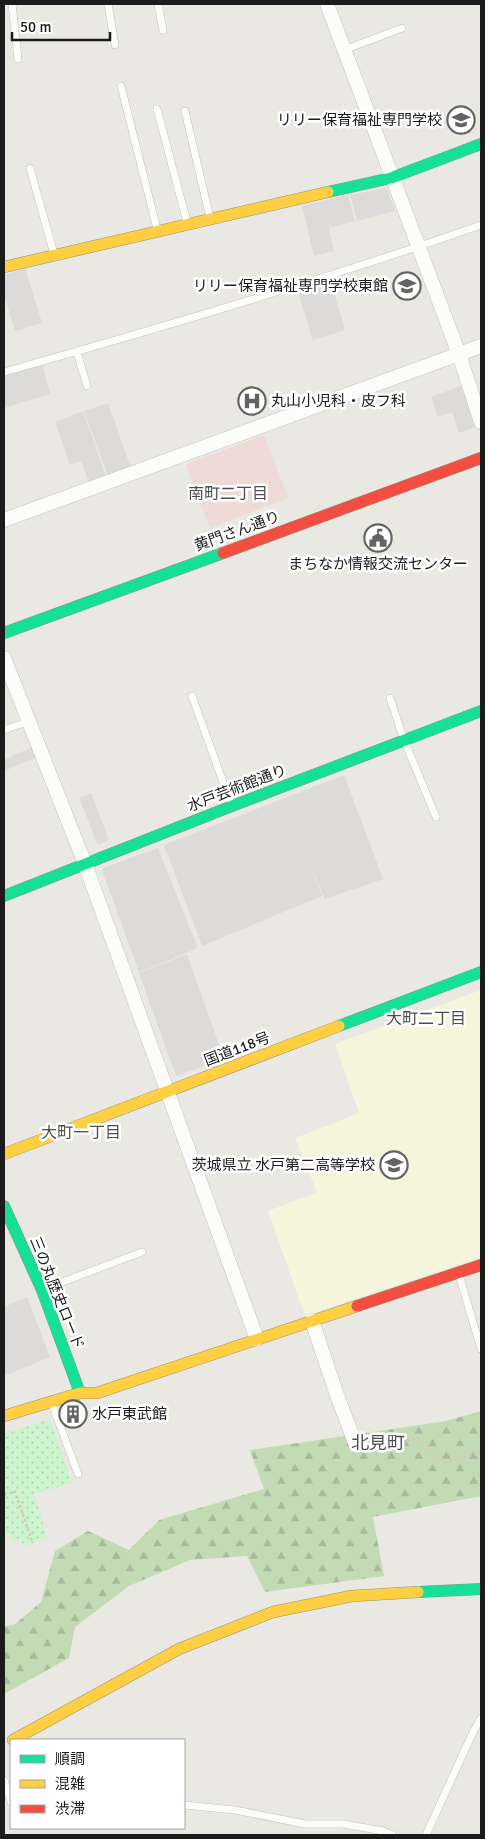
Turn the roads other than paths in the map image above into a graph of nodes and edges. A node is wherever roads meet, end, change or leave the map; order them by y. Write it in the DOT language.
graph roads {
  1 [pos="12,4"];
  2 [pos="108,4"];
  3 [pos="158,4"];
  4 [pos="327,4"];
  5 [pos="402,28"];
  6 [pos="163,30"];
  7 [pos="115,45"];
  8 [pos="344,50"];
  9 [pos="18,58"];
  10 [pos="121,86"];
  11 [pos="157,109"];
  12 [pos="185,111"];
  13 [pos="481,144"];
  14 [pos="30,168"];
  15 [pos="391,178"];
  16 [pos="210,219"];
  17 [pos="188,224"];
  18 [pos="481,225"];
  19 [pos="157,231"];
  20 [pos="418,247"];
  21 [pos="54,254"];
  22 [pos="4,267"];
  23 [pos="481,346"];
  24 [pos="77,352"];
  25 [pos="459,354"];
  26 [pos="4,372"];
  27 [pos="87,386"];
  28 [pos="481,422"];
  29 [pos="481,458"];
  30 [pos="4,520"];
  31 [pos="4,633"];
  32 [pos="4,658"];
  33 [pos="192,696"];
  34 [pos="390,698"];
  35 [pos="481,711"];
  36 [pos="29,721"];
  37 [pos="4,730"];
  38 [pos="404,740"];
  39 [pos="232,806"];
  40 [pos="436,817"];
  41 [pos="85,864"];
  42 [pos="4,896"];
  43 [pos="481,972"];
  44 [pos="167,1092"];
  45 [pos="4,1154"];
  46 [pos="4,1206"];
  47 [pos="142,1252"];
  48 [pos="481,1266"];
  49 [pos="458,1273"];
  50 [pos="42,1290"];
  51 [pos="312,1321"];
  52 [pos="257,1339"];
  53 [pos="481,1349"];
  54 [pos="80,1392"];
  55 [pos="52,1401"];
  56 [pos="4,1416"];
  57 [pos="356,1445"];
  58 [pos="78,1474"];
  59 [pos="481,1589"];
  60 [pos="481,1718"];
  61 [pos="16,1739"];
  62 [pos="4,1780"];
  63 [pos="10,1799"];
  64 [pos="185,1806"];
  65 [pos="393,1835"];
  66 [pos="426,1835"];
  1 -- 9 [label="lane"];
  2 -- 7 [label="lane"];
  3 -- 6 [label="lane"];
  4 -- 8 [label="street"];
  5 -- 8 [label="lane"];
  8 -- 15 [label="street"];
  10 -- 19 [label="lane"];
  11 -- 17 [label="lane"];
  12 -- 16 [label="lane"];
  13 -- 15 [label="main road"];
  14 -- 21 [label="lane"];
  15 -- 16 [label="main road"];
  15 -- 20 [label="street"];
  16 -- 17 [label="main road"];
  17 -- 19 [label="main road"];
  18 -- 20 [label="lane"];
  19 -- 21 [label="main road"];
  20 -- 24 [label="lane"];
  20 -- 25 [label="street"];
  21 -- 22 [label="main road"];
  23 -- 25 [label="street"];
  24 -- 26 [label="lane"];
  24 -- 27 [label="lane"];
  25 -- 28 [label="street"];
  25 -- 30 [label="street"];
  29 -- 31 [label="main road, 黄門さん通り"];
  32 -- 36 [label="street"];
  33 -- 39 [label="lane"];
  34 -- 38 [label="lane"];
  35 -- 38 [label="main road, 水戸芸術館通り"];
  36 -- 37 [label="lane"];
  36 -- 41 [label="street"];
  38 -- 39 [label="main road, 水戸芸術館通り"];
  38 -- 40 [label="lane"];
  39 -- 41 [label="main road, 水戸芸術館通り"];
  41 -- 42 [label="main road, 水戸芸術館通り"];
  41 -- 44 [label="street"];
  43 -- 44 [label="main road, 国道118号"];
  44 -- 45 [label="main road, 国道118号"];
  44 -- 52 [label="street"];
  46 -- 50 [label="main road, 三の丸歴史ロード"];
  47 -- 50 [label="lane"];
  48 -- 49 [label="main road"];
  49 -- 51 [label="main road"];
  49 -- 53 [label="lane"];
  50 -- 54 [label="main road, 三の丸歴史ロード"];
  51 -- 52 [label="main road"];
  51 -- 57 [label="street"];
  52 -- 54 [label="main road"];
  54 -- 55 [label="main road"];
  55 -- 56 [label="main road"];
  55 -- 58 [label="lane"];
  59 -- 61 [label="main road"];
  60 -- 66 [label="lane"];
  62 -- 63 [label="lane"];
  64 -- 65 [label="lane"];
}
